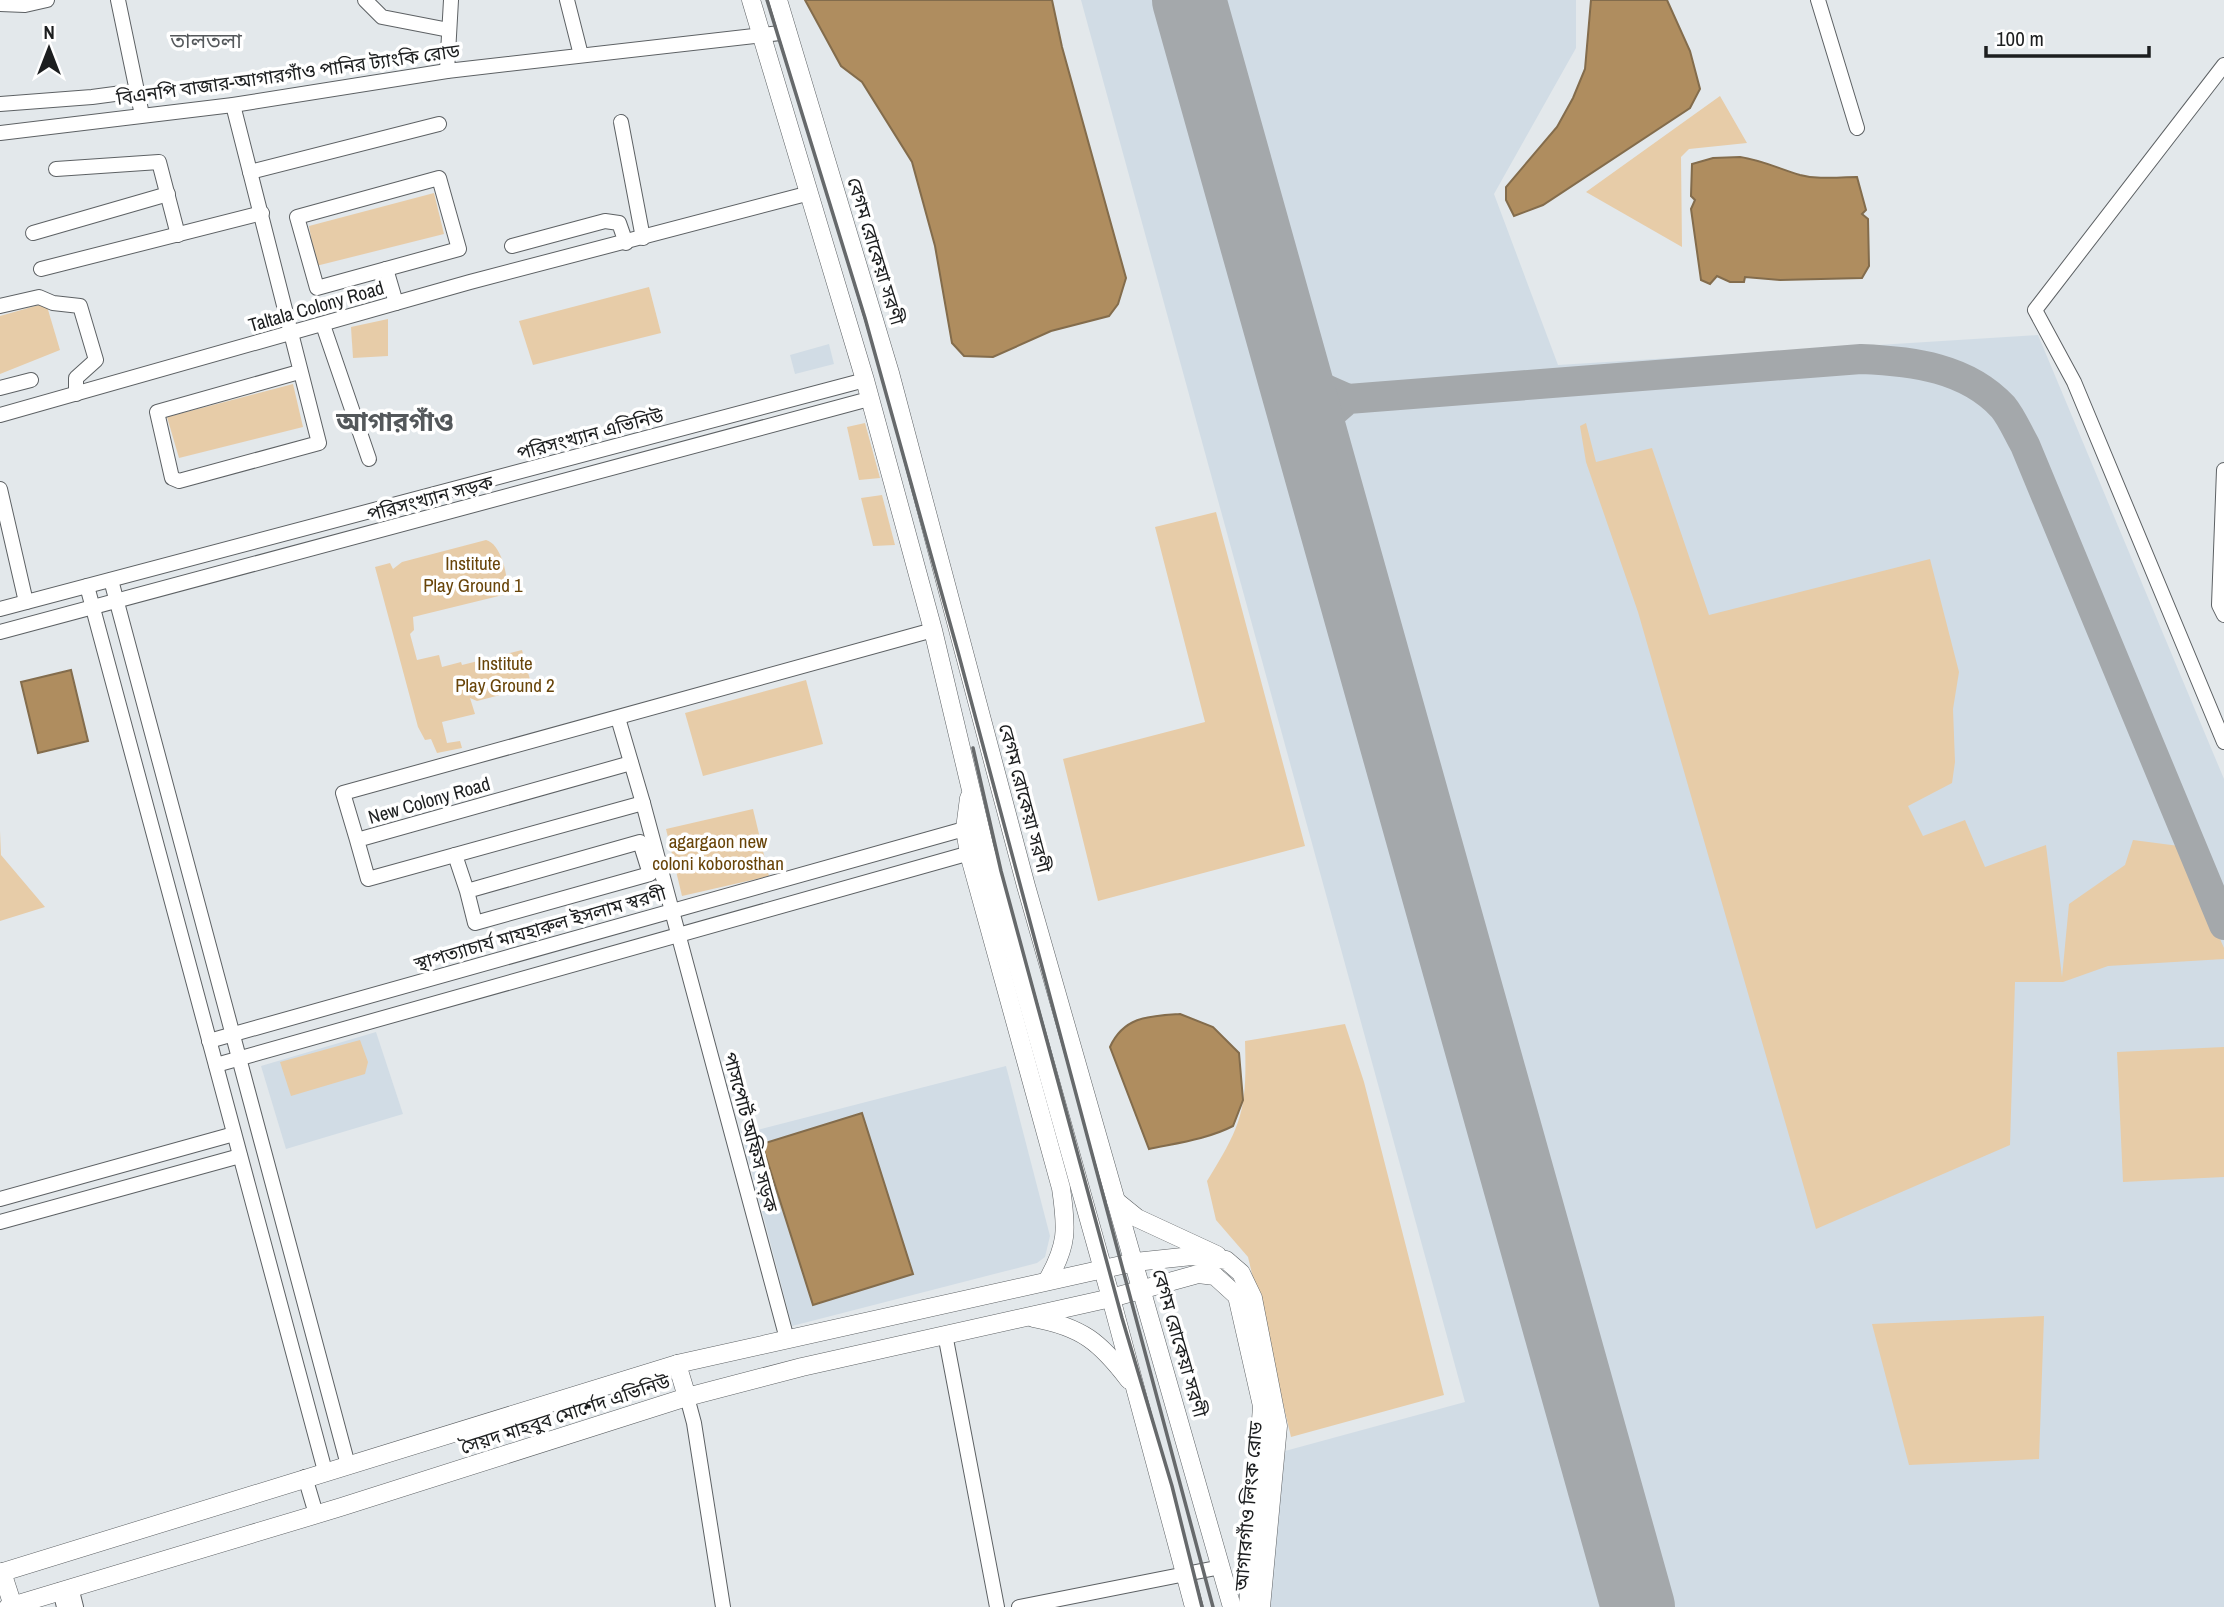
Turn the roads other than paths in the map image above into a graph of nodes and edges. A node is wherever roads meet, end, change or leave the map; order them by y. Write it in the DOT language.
graph roads {
  1 [pos="47,0"];
  2 [pos="118,0"];
  3 [pos="365,0"];
  4 [pos="451,0"];
  5 [pos="568,0"];
  6 [pos="751,0"];
  7 [pos="778,0"];
  8 [pos="1818,0"];
  9 [pos="0,4"];
  10 [pos="449,30"];
  11 [pos="789,32"];
  12 [pos="763,36"];
  13 [pos="581,55"];
  14 [pos="2224,65"];
  15 [pos="447,71"];
  16 [pos="137,90"];
  17 [pos="0,104"];
  18 [pos="233,105"];
  19 [pos="142,115"];
  20 [pos="621,122"];
  21 [pos="439,124"];
  22 [pos="1857,128"];
  23 [pos="0,132"];
  24 [pos="56,169"];
  25 [pos="250,172"];
  26 [pos="810,193"];
  27 [pos="168,194"];
  28 [pos="262,213"];
  29 [pos="33,233"];
  30 [pos="178,235"];
  31 [pos="643,239"];
  32 [pos="626,243"];
  33 [pos="512,246"];
  34 [pos="41,270"];
  35 [pos="386,270"];
  36 [pos="396,303"];
  37 [pos="0,306"];
  38 [pos="323,325"];
  39 [pos="292,333"];
  40 [pos="299,372"];
  41 [pos="890,373"];
  42 [pos="31,380"];
  43 [pos="864,380"];
  44 [pos="0,388"];
  45 [pos="896,393"];
  46 [pos="76,394"];
  47 [pos="869,399"];
  48 [pos="0,415"];
  49 [pos="369,459"];
  50 [pos="2224,470"];
  51 [pos="0,489"];
  52 [pos="111,580"];
  53 [pos="87,586"];
  54 [pos="26,602"];
  55 [pos="117,602"];
  56 [pos="0,609"];
  57 [pos="93,609"];
  58 [pos="2224,615"];
  59 [pos="958,624"];
  60 [pos="933,630"];
  61 [pos="0,632"];
  62 [pos="618,718"];
  63 [pos="2224,742"];
  64 [pos="631,763"];
  65 [pos="643,803"];
  66 [pos="972,827"];
  67 [pos="357,840"];
  68 [pos="977,852"];
  69 [pos="455,855"];
  70 [pos="467,891"];
  71 [pos="672,911"];
  72 [pos="679,935"];
  73 [pos="426,981"];
  74 [pos="433,1004"];
  75 [pos="233,1035"];
  76 [pos="209,1041"];
  77 [pos="239,1058"];
  78 [pos="216,1065"];
  79 [pos="234,1134"];
  80 [pos="240,1156"];
  81 [pos="6,1198"];
  82 [pos="1116,1201"];
  83 [pos="18,1217"];
  84 [pos="0,1222"];
  85 [pos="1226,1260"];
  86 [pos="1135,1262"];
  87 [pos="1102,1269"];
  88 [pos="1048,1281"];
  89 [pos="1143,1290"];
  90 [pos="1111,1298"];
  91 [pos="1025,1317"];
  92 [pos="946,1334"];
  93 [pos="787,1339"];
  94 [pos="677,1364"];
  95 [pos="1135,1389"];
  96 [pos="687,1397"];
  97 [pos="346,1457"];
  98 [pos="323,1464"];
  99 [pos="305,1478"];
  100 [pos="316,1514"];
  101 [pos="1221,1567"];
  102 [pos="1,1573"];
  103 [pos="1185,1574"];
  104 [pos="65,1595"];
  105 [pos="10,1606"];
  106 [pos="76,1607"];
  107 [pos="723,1607"];
  108 [pos="997,1607"];
  109 [pos="1019,1607"];
  110 [pos="1194,1607"];
  111 [pos="1232,1607"];
  112 [pos="1248,1607"];
  113 [pos="1261,1607"];
  1 -- 9 [label="street"];
  2 -- 16 [label="street"];
  3 -- 10 [label="street"];
  4 -- 10 [label="street"];
  5 -- 13 [label="street"];
  6 -- 12 [label="main road"];
  7 -- 11 [label="main road, বেগম রোকেয়া সরণী"];
  8 -- 22 [label="street"];
  10 -- 15 [label="street"];
  11 -- 12 [label="street, বিএনপি বাজার-আগারগাঁও পানির ট্যাংকি রোড"];
  11 -- 41 [label="main road, বেগম রোকেয়া সরণী"];
  12 -- 13 [label="street, বিএনপি বাজার-আগারগাঁও পানির ট্যাংকি রোড"];
  12 -- 26 [label="main road"];
  13 -- 15 [label="street, বিএনপি বাজার-আগারগাঁও পানির ট্যাংকি রোড"];
  14 -- 63 [label="street"];
  15 -- 18 [label="street, বিএনপি বাজার-আগারগাঁও পানির ট্যাংকি রোড"];
  16 -- 17 [label="street"];
  16 -- 19 [label="street"];
  18 -- 19 [label="street, বিএনপি বাজার-আগারগাঁও পানির ট্যাংকি রোড"];
  18 -- 25 [label="street"];
  19 -- 23 [label="street, বিএনপি বাজার-আগারগাঁও পানির ট্যাংকি রোড"];
  20 -- 31 [label="street"];
  21 -- 25 [label="street"];
  24 -- 27 [label="street"];
  25 -- 28 [label="street"];
  26 -- 31 [label="street, Taltala Colony Road"];
  26 -- 43 [label="main road"];
  27 -- 29 [label="street"];
  27 -- 30 [label="street"];
  28 -- 30 [label="street"];
  28 -- 39 [label="street"];
  30 -- 34 [label="street"];
  31 -- 32 [label="street, Taltala Colony Road"];
  32 -- 33 [label="street"];
  32 -- 36 [label="street, Taltala Colony Road"];
  35 -- 35 [label="street"];
  35 -- 36 [label="street"];
  36 -- 38 [label="street, Taltala Colony Road"];
  37 -- 46 [label="street"];
  38 -- 39 [label="street, Taltala Colony Road"];
  38 -- 49 [label="street"];
  39 -- 40 [label="street"];
  39 -- 46 [label="street, Taltala Colony Road"];
  40 -- 40 [label="street"];
  41 -- 43 [label="main road"];
  41 -- 45 [label="main road, বেগম রোকেয়া সরণী"];
  42 -- 44 [label="street"];
  43 -- 47 [label="main road"];
  43 -- 52 [label="street, পরিসংখ্যান এভিনিউ"];
  45 -- 47 [label="main road"];
  45 -- 59 [label="main road, বেগম রোকেয়া সরণী"];
  46 -- 48 [label="street, Taltala Colony Road"];
  47 -- 55 [label="street, পরিসংখ্যান সড়ক"];
  47 -- 60 [label="main road"];
  50 -- 58 [label="street"];
  51 -- 54 [label="street"];
  52 -- 53 [label="street, পরিসংখ্যান এভিনিউ"];
  52 -- 55 [label="street"];
  53 -- 54 [label="street, পরিসংখ্যান এভিনিউ"];
  53 -- 57 [label="street"];
  54 -- 56 [label="street, পরিসংখ্যান এভিনিউ"];
  55 -- 57 [label="street, পরিসংখ্যান সড়ক"];
  55 -- 75 [label="street"];
  57 -- 61 [label="street, পরিসংখ্যান সড়ক"];
  57 -- 76 [label="street"];
  59 -- 60 [label="main road"];
  59 -- 82 [label="main road, বেগম রোকেয়া সরণী"];
  60 -- 62 [label="street, New Colony Road"];
  60 -- 66 [label="main road"];
  62 -- 64 [label="street"];
  62 -- 67 [label="street, New Colony Road"];
  64 -- 65 [label="street"];
  64 -- 67 [label="street, New Colony Road"];
  65 -- 69 [label="street, New Colony Road"];
  65 -- 71 [label="street"];
  66 -- 68 [label="main road"];
  66 -- 71 [label="street, স্থাপত্যাচার্য মাযহারুল ইসলাম স্বরণী"];
  67 -- 69 [label="street, New Colony Road"];
  68 -- 72 [label="street"];
  68 -- 87 [label="main road"];
  68 -- 88 [label="main road"];
  69 -- 70 [label="street"];
  70 -- 70 [label="street"];
  71 -- 72 [label="street, পাসপোর্ট অফিস সড়ক"];
  71 -- 73 [label="street, স্থাপত্যাচার্য মাযহারুল ইসলাম স্বরণী"];
  72 -- 74 [label="street"];
  72 -- 93 [label="street, পাসপোর্ট অফিস সড়ক"];
  73 -- 74 [label="street"];
  73 -- 75 [label="street, স্থাপত্যাচার্য মাযহারুল ইসলাম স্বরণী"];
  74 -- 77 [label="street"];
  75 -- 76 [label="street, স্থাপত্যাচার্য মাযহারুল ইসলাম স্বরণী"];
  75 -- 77 [label="street"];
  76 -- 78 [label="street"];
  77 -- 78 [label="street"];
  77 -- 97 [label="street"];
  78 -- 79 [label="street"];
  79 -- 80 [label="street"];
  79 -- 81 [label="street"];
  80 -- 83 [label="street"];
  80 -- 98 [label="street"];
  81 -- 83 [label="street"];
  82 -- 85 [label="main road"];
  82 -- 86 [label="main road, বেগম রোকেয়া সরণী"];
  83 -- 84 [label="street"];
  85 -- 86 [label="main road"];
  85 -- 113 [label="main road, আগারগাঁও লিংক রোড"];
  86 -- 87 [label="main road, সৈয়দ মাহবুব মোর্শেদ এভিনিউ"];
  86 -- 89 [label="main road, বেগম রোকেয়া সরণী"];
  87 -- 88 [label="main road, সৈয়দ মাহবুব মোর্শেদ এভিনিউ"];
  87 -- 90 [label="main road"];
  88 -- 93 [label="main road, সৈয়দ মাহবুব মোর্শেদ এভিনিউ"];
  89 -- 90 [label="main road, সৈয়দ মাহবুব মোর্শেদ এভিনিউ"];
  89 -- 101 [label="main road, বেগম রোকেয়া সরণী"];
  89 -- 112 [label="main road, আগারগাঁও লিংক রোড"];
  90 -- 91 [label="main road, সৈয়দ মাহবুব মোর্শেদ এভিনিউ"];
  90 -- 95 [label="main road"];
  91 -- 92 [label="main road, সৈয়দ মাহবুব মোর্শেদ এভিনিউ"];
  91 -- 95 [label="main road"];
  92 -- 96 [label="main road, সৈয়দ মাহবুব মোর্শেদ এভিনিউ"];
  92 -- 108 [label="street"];
  93 -- 94 [label="main road, সৈয়দ মাহবুব মোর্শেদ এভিনিউ"];
  94 -- 96 [label="main road"];
  94 -- 97 [label="main road, সৈয়দ মাহবুব মোর্শেদ এভিনিউ"];
  95 -- 103 [label="main road"];
  96 -- 100 [label="main road, সৈয়দ মাহবুব মোর্শেদ এভিনিউ"];
  96 -- 107 [label="street"];
  97 -- 98 [label="main road, সৈয়দ মাহবুব মোর্শেদ এভিনিউ"];
  98 -- 99 [label="main road, সৈয়দ মাহবুব মোর্শেদ এভিনিউ"];
  99 -- 100 [label="street"];
  99 -- 102 [label="main road, সৈয়দ মাহবুব মোর্শেদ এভিনিউ"];
  100 -- 104 [label="main road, সৈয়দ মাহবুব মোর্শেদ এভিনিউ"];
  101 -- 103 [label="street"];
  101 -- 111 [label="main road, বেগম রোকেয়া সরণী"];
  102 -- 105 [label="main road"];
  103 -- 109 [label="street"];
  103 -- 110 [label="main road"];
  104 -- 105 [label="main road, সৈয়দ মাহবুব মোর্শেদ এভিনিউ"];
  104 -- 106 [label="street"];
}
